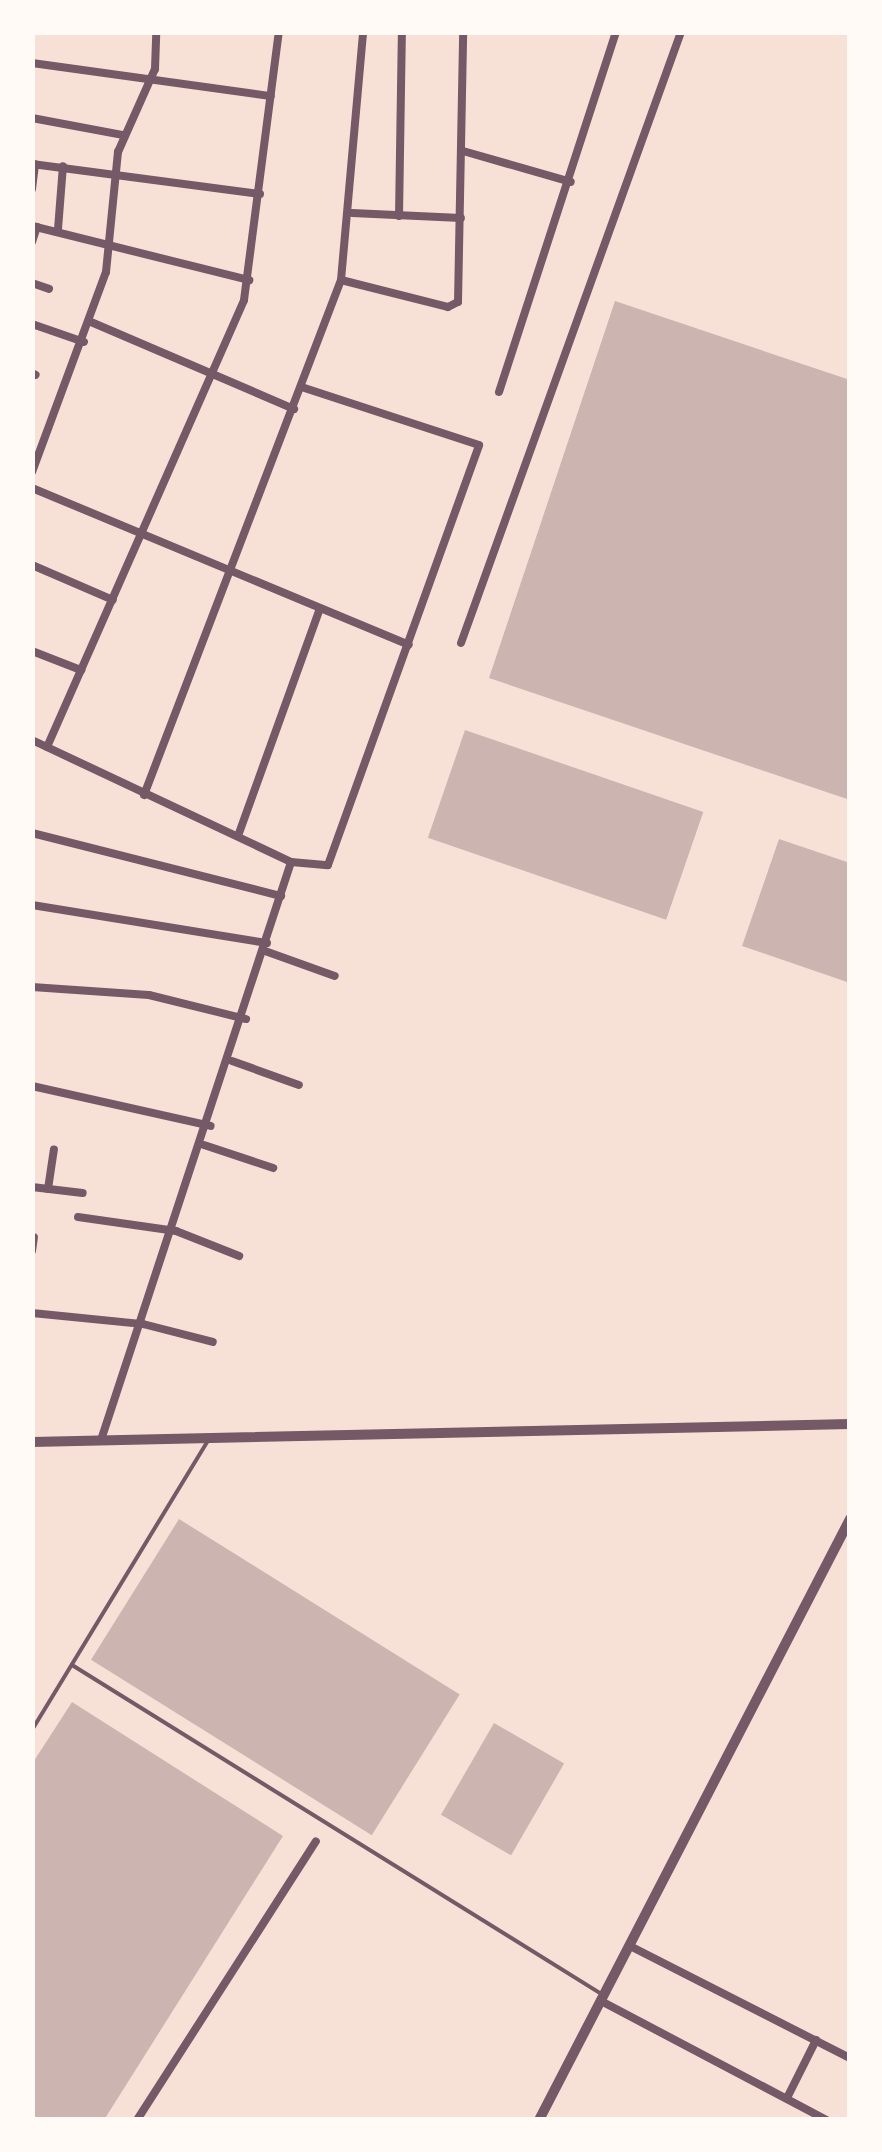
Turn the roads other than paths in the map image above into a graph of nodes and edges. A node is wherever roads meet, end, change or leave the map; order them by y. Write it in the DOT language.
graph roads {
  1 [pos="156,32"];
  2 [pos="279,32"];
  3 [pos="363,32"];
  4 [pos="402,32"];
  5 [pos="463,32"];
  6 [pos="616,32"];
  7 [pos="681,32"];
  8 [pos="32,63"];
  9 [pos="150,84"];
  10 [pos="271,96"];
  11 [pos="32,118"];
  12 [pos="123,135"];
  13 [pos="463,151"];
  14 [pos="34,164"];
  15 [pos="63,166"];
  16 [pos="114,171"];
  17 [pos="571,182"];
  18 [pos="32,189"];
  19 [pos="260,194"];
  20 [pos="352,213"];
  21 [pos="400,216"];
  22 [pos="461,218"];
  23 [pos="34,226"];
  24 [pos="58,229"];
  25 [pos="112,240"];
  26 [pos="32,242"];
  27 [pos="249,280"];
  28 [pos="342,280"];
  29 [pos="32,283"];
  30 [pos="50,289"];
  31 [pos="91,322"];
  32 [pos="32,324"];
  33 [pos="84,342"];
  34 [pos="212,375"];
  35 [pos="302,387"];
  36 [pos="499,392"];
  37 [pos="294,409"];
  38 [pos="32,472"];
  39 [pos="32,488"];
  40 [pos="144,529"];
  41 [pos="32,565"];
  42 [pos="230,571"];
  43 [pos="113,600"];
  44 [pos="320,608"];
  45 [pos="461,643"];
  46 [pos="408,644"];
  47 [pos="32,651"];
  48 [pos="82,670"];
  49 [pos="32,740"];
  50 [pos="48,747"];
  51 [pos="144,795"];
  52 [pos="32,833"];
  53 [pos="238,836"];
  54 [pos="291,862"];
  55 [pos="281,896"];
  56 [pos="32,905"];
  57 [pos="266,947"];
  58 [pos="335,976"];
  59 [pos="32,987"];
  60 [pos="246,1019"];
  61 [pos="232,1061"];
  62 [pos="299,1085"];
  63 [pos="32,1086"];
  64 [pos="211,1126"];
  65 [pos="204,1145"];
  66 [pos="54,1149"];
  67 [pos="273,1168"];
  68 [pos="32,1187"];
  69 [pos="48,1188"];
  70 [pos="84,1193"];
  71 [pos="78,1217"];
  72 [pos="176,1231"];
  73 [pos="34,1237"];
  74 [pos="32,1251"];
  75 [pos="240,1256"];
  76 [pos="32,1313"];
  77 [pos="144,1324"];
  78 [pos="213,1342"];
  79 [pos="850,1424"];
  80 [pos="210,1437"];
  81 [pos="101,1440"];
  82 [pos="32,1442"];
  83 [pos="850,1518"];
  84 [pos="72,1665"];
  85 [pos="32,1730"];
  86 [pos="316,1841"];
  87 [pos="630,1946"];
  88 [pos="602,1998"];
  89 [pos="816,2040"];
  90 [pos="850,2058"];
  91 [pos="787,2098"];
  92 [pos="803,2107"];
  93 [pos="137,2120"];
  94 [pos="539,2120"];
  95 [pos="797,2120"];
  96 [pos="827,2120"];
  1 -- 9 [label="street"];
  2 -- 10 [label="street"];
  3 -- 20 [label="street"];
  4 -- 21 [label="street"];
  5 -- 13 [label="street"];
  6 -- 17 [label="street"];
  7 -- 45 [label="street"];
  8 -- 9 [label="street"];
  9 -- 10 [label="street"];
  9 -- 12 [label="street"];
  10 -- 19 [label="street"];
  11 -- 12 [label="street"];
  12 -- 16 [label="street"];
  13 -- 17 [label="street"];
  13 -- 22 [label="street"];
  14 -- 15 [label="street"];
  14 -- 18 [label="street"];
  15 -- 16 [label="street"];
  15 -- 24 [label="street"];
  16 -- 19 [label="street"];
  16 -- 25 [label="street"];
  17 -- 36 [label="street"];
  19 -- 27 [label="street"];
  20 -- 21 [label="street"];
  20 -- 28 [label="street"];
  21 -- 22 [label="street"];
  22 -- 28 [label="street"];
  23 -- 24 [label="street"];
  23 -- 26 [label="street"];
  24 -- 25 [label="street"];
  25 -- 27 [label="street"];
  25 -- 31 [label="street"];
  27 -- 34 [label="street"];
  28 -- 35 [label="street"];
  29 -- 30 [label="street"];
  31 -- 33 [label="street"];
  31 -- 34 [label="street"];
  32 -- 33 [label="street"];
  33 -- 38 [label="street"];
  34 -- 37 [label="street"];
  34 -- 40 [label="street"];
  35 -- 37 [label="street"];
  35 -- 46 [label="street"];
  37 -- 42 [label="street"];
  39 -- 40 [label="street"];
  40 -- 42 [label="street"];
  40 -- 43 [label="street"];
  41 -- 43 [label="street"];
  42 -- 44 [label="street"];
  42 -- 51 [label="street"];
  43 -- 48 [label="street"];
  44 -- 46 [label="street"];
  44 -- 53 [label="street"];
  46 -- 54 [label="street"];
  47 -- 48 [label="street"];
  48 -- 50 [label="street"];
  49 -- 50 [label="street"];
  50 -- 51 [label="street"];
  51 -- 53 [label="street"];
  52 -- 55 [label="street"];
  53 -- 54 [label="street"];
  54 -- 55 [label="street"];
  55 -- 57 [label="street"];
  56 -- 57 [label="street"];
  57 -- 58 [label="street"];
  57 -- 60 [label="street"];
  59 -- 60 [label="street"];
  60 -- 61 [label="street"];
  61 -- 62 [label="street"];
  61 -- 64 [label="street"];
  63 -- 64 [label="street"];
  64 -- 65 [label="street"];
  65 -- 67 [label="street"];
  65 -- 72 [label="street"];
  66 -- 69 [label="street"];
  68 -- 69 [label="street"];
  69 -- 70 [label="street"];
  71 -- 72 [label="street"];
  72 -- 75 [label="street"];
  72 -- 77 [label="street"];
  73 -- 74 [label="street"];
  76 -- 77 [label="street"];
  77 -- 78 [label="street"];
  77 -- 81 [label="street"];
  79 -- 80 [label="street"];
  80 -- 81 [label="street"];
  80 -- 84 [label="lane"];
  81 -- 82 [label="street"];
  83 -- 87 [label="street"];
  84 -- 85 [label="lane"];
  84 -- 88 [label="lane"];
  86 -- 93 [label="street"];
  87 -- 88 [label="street"];
  87 -- 89 [label="street"];
  88 -- 91 [label="street"];
  88 -- 94 [label="street"];
  89 -- 90 [label="street"];
  89 -- 91 [label="street"];
  91 -- 92 [label="street"];
  92 -- 95 [label="street"];
  92 -- 96 [label="street"];
}
